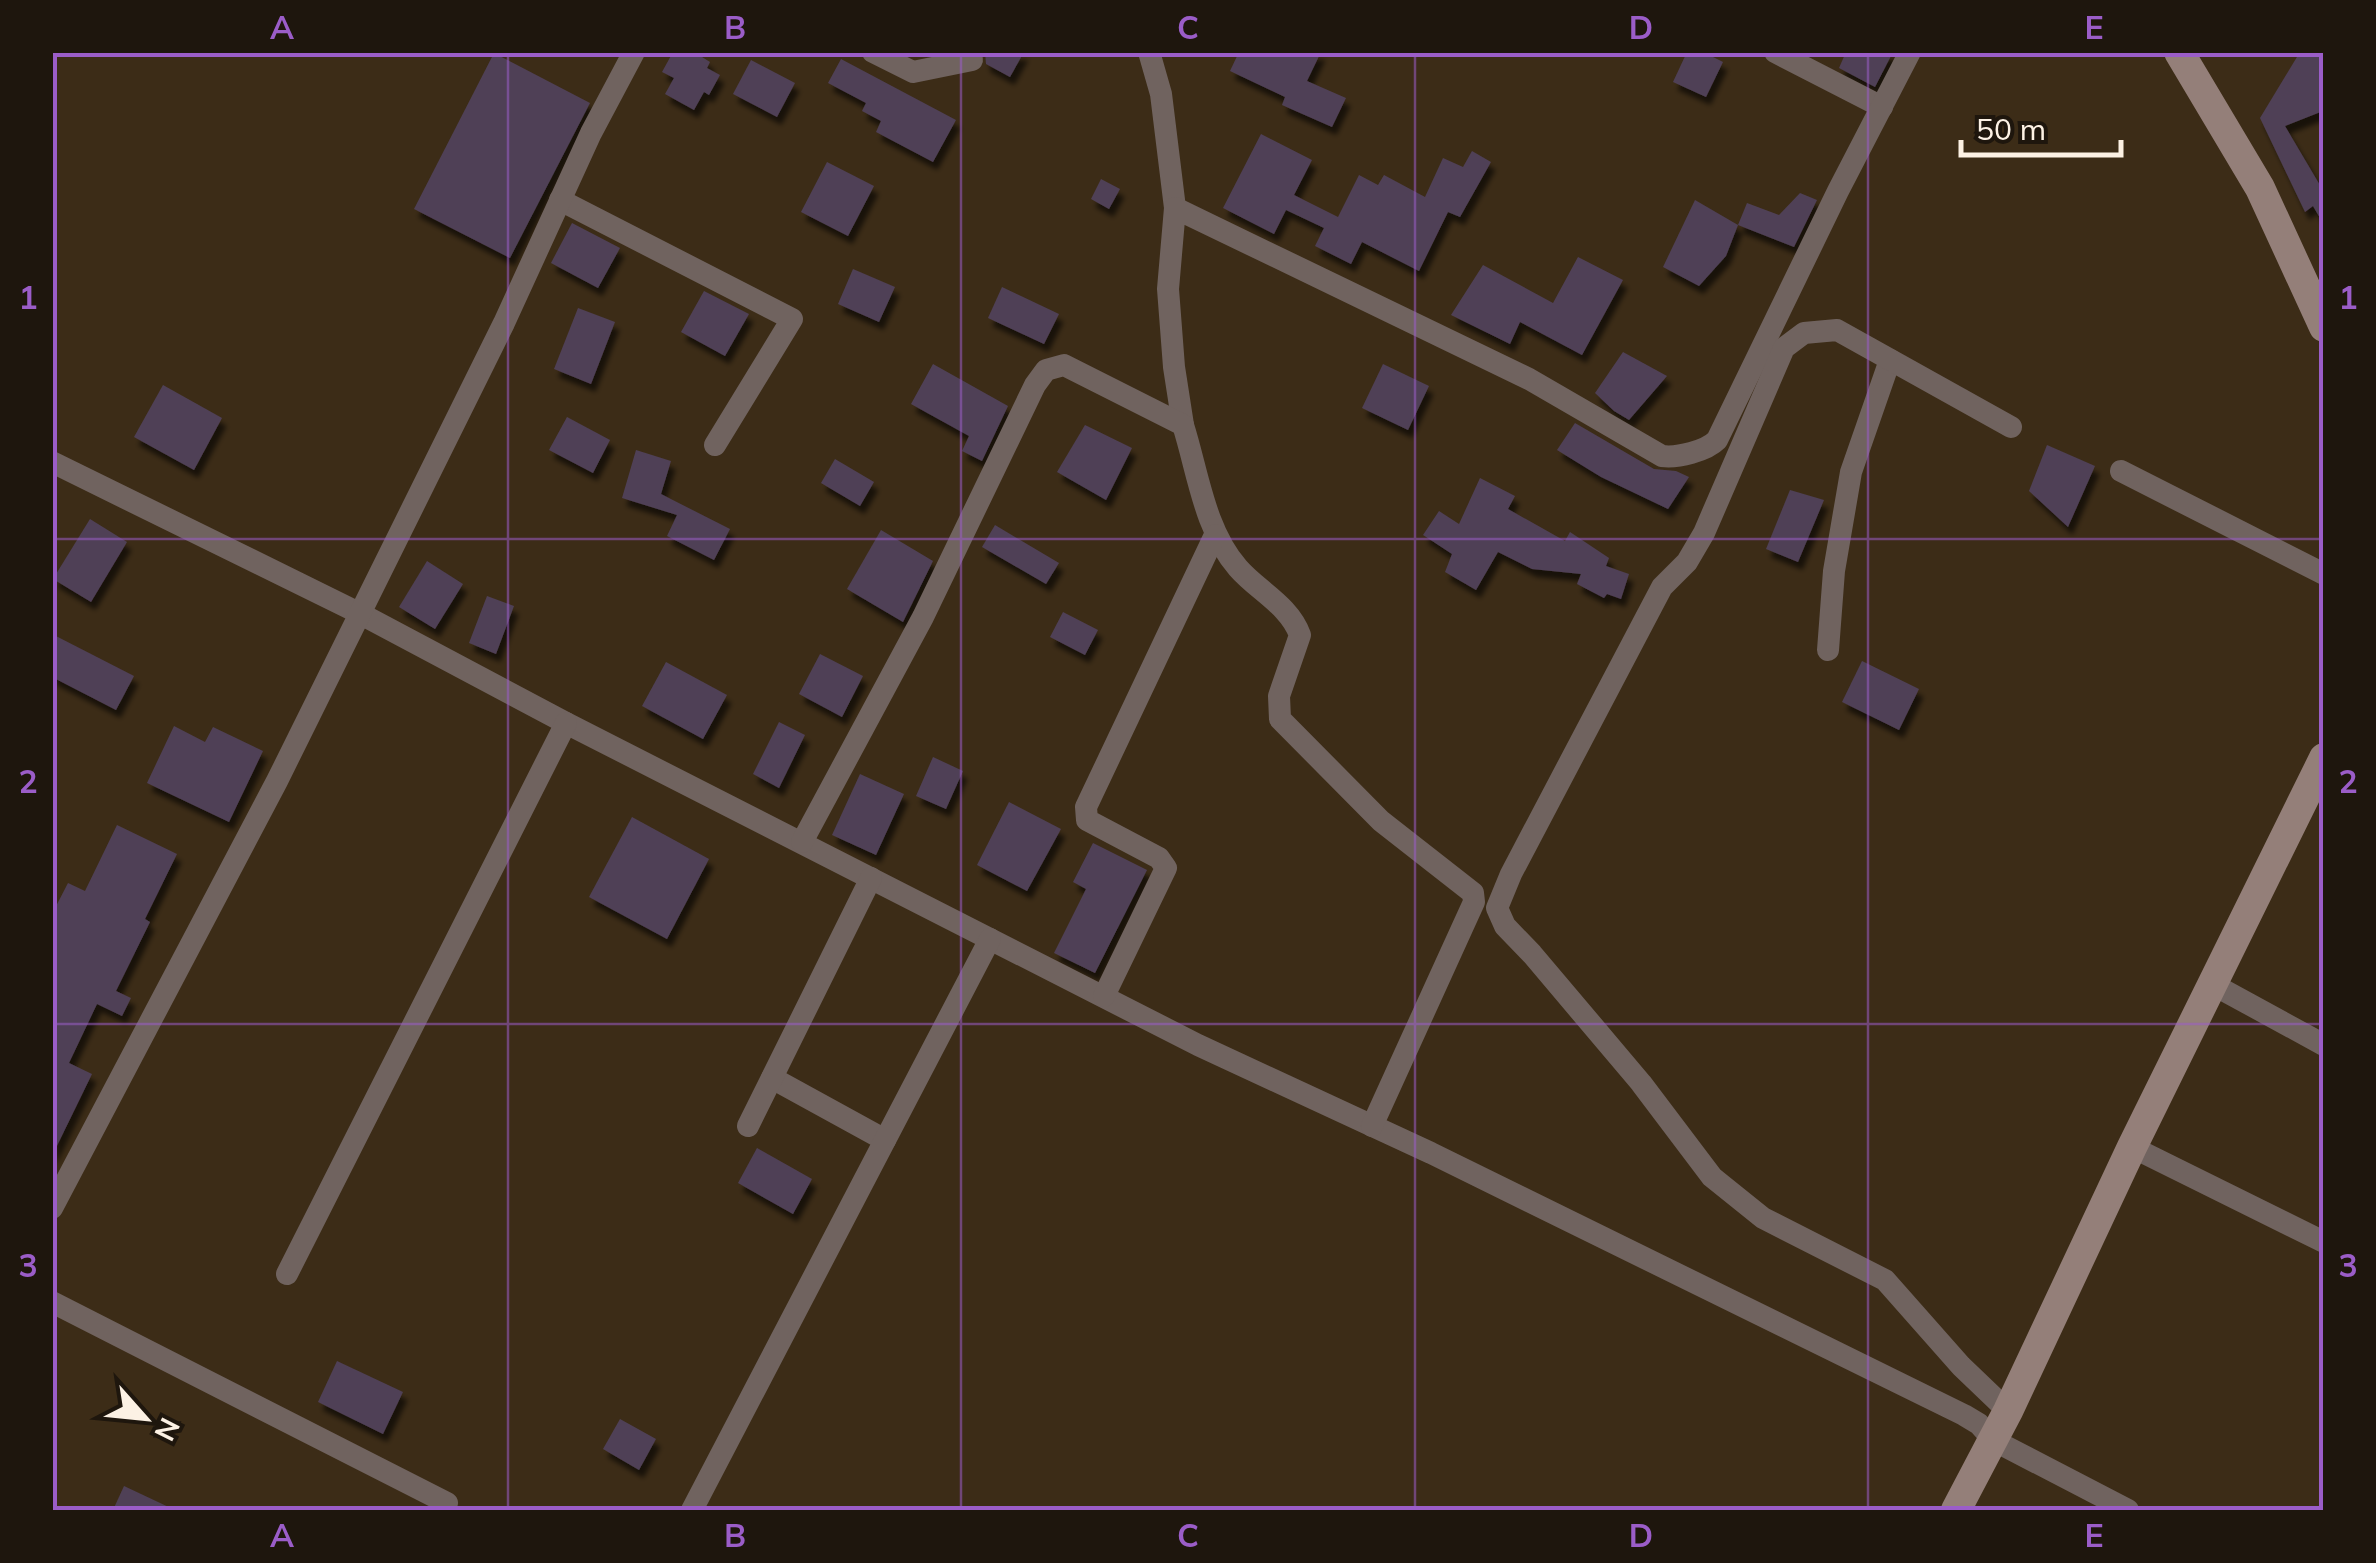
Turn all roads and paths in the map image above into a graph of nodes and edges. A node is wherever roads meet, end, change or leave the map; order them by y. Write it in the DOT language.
graph roads {
  1 [pos="634,52"];
  2 [pos="873,52"];
  3 [pos="1149,52"];
  4 [pos="1775,52"];
  5 [pos="1910,52"];
  6 [pos="2178,52"];
  7 [pos="972,60"];
  8 [pos="1882,107"];
  9 [pos="560,200"];
  10 [pos="1175,208"];
  11 [pos="2324,327"];
  12 [pos="1890,360"];
  13 [pos="1183,424"];
  14 [pos="2011,427"];
  15 [pos="716,445"];
  16 [pos="52,462"];
  17 [pos="2121,471"];
  18 [pos="1215,534"];
  19 [pos="2324,574"];
  20 [pos="359,613"];
  21 [pos="1828,650"];
  22 [pos="566,723"];
  23 [pos="2319,779"];
  24 [pos="802,842"];
  25 [pos="871,878"];
  26 [pos="990,939"];
  27 [pos="2214,985"];
  28 [pos="1104,996"];
  29 [pos="2324,1045"];
  30 [pos="772,1078"];
  31 [pos="748,1126"];
  32 [pos="1372,1126"];
  33 [pos="885,1140"];
  34 [pos="2132,1146"];
  35 [pos="56,1193"];
  36 [pos="2324,1242"];
  37 [pos="288,1274"];
  38 [pos="52,1302"];
  39 [pos="2008,1411"];
  40 [pos="1994,1440"];
  41 [pos="448,1502"];
  42 [pos="692,1510"];
  43 [pos="1956,1510"];
  44 [pos="2128,1510"];
  1 -- 9 [label="street"];
  2 -- 7 [label="street"];
  3 -- 10 [label="street"];
  4 -- 8 [label="street"];
  5 -- 8 [label="street"];
  6 -- 11 [label="main road"];
  8 -- 10 [label="street"];
  9 -- 15 [label="street"];
  9 -- 20 [label="street"];
  10 -- 13 [label="street"];
  12 -- 14 [label="street"];
  12 -- 21 [label="street"];
  12 -- 39 [label="street"];
  13 -- 18 [label="street"];
  13 -- 24 [label="street"];
  16 -- 20 [label="street"];
  17 -- 19 [label="street"];
  18 -- 28 [label="street"];
  18 -- 32 [label="street"];
  20 -- 22 [label="street"];
  20 -- 35 [label="street"];
  22 -- 24 [label="street"];
  22 -- 37 [label="street"];
  23 -- 27 [label="main road"];
  24 -- 25 [label="street"];
  25 -- 26 [label="street"];
  25 -- 30 [label="street"];
  26 -- 28 [label="street"];
  26 -- 33 [label="street"];
  27 -- 29 [label="street"];
  27 -- 34 [label="main road"];
  28 -- 32 [label="street"];
  30 -- 31 [label="street"];
  30 -- 33 [label="street"];
  32 -- 40 [label="street"];
  33 -- 42 [label="street"];
  34 -- 36 [label="street"];
  34 -- 39 [label="main road"];
  38 -- 41 [label="street"];
  39 -- 40 [label="main road"];
  40 -- 43 [label="main road"];
  40 -- 44 [label="street"];
}
